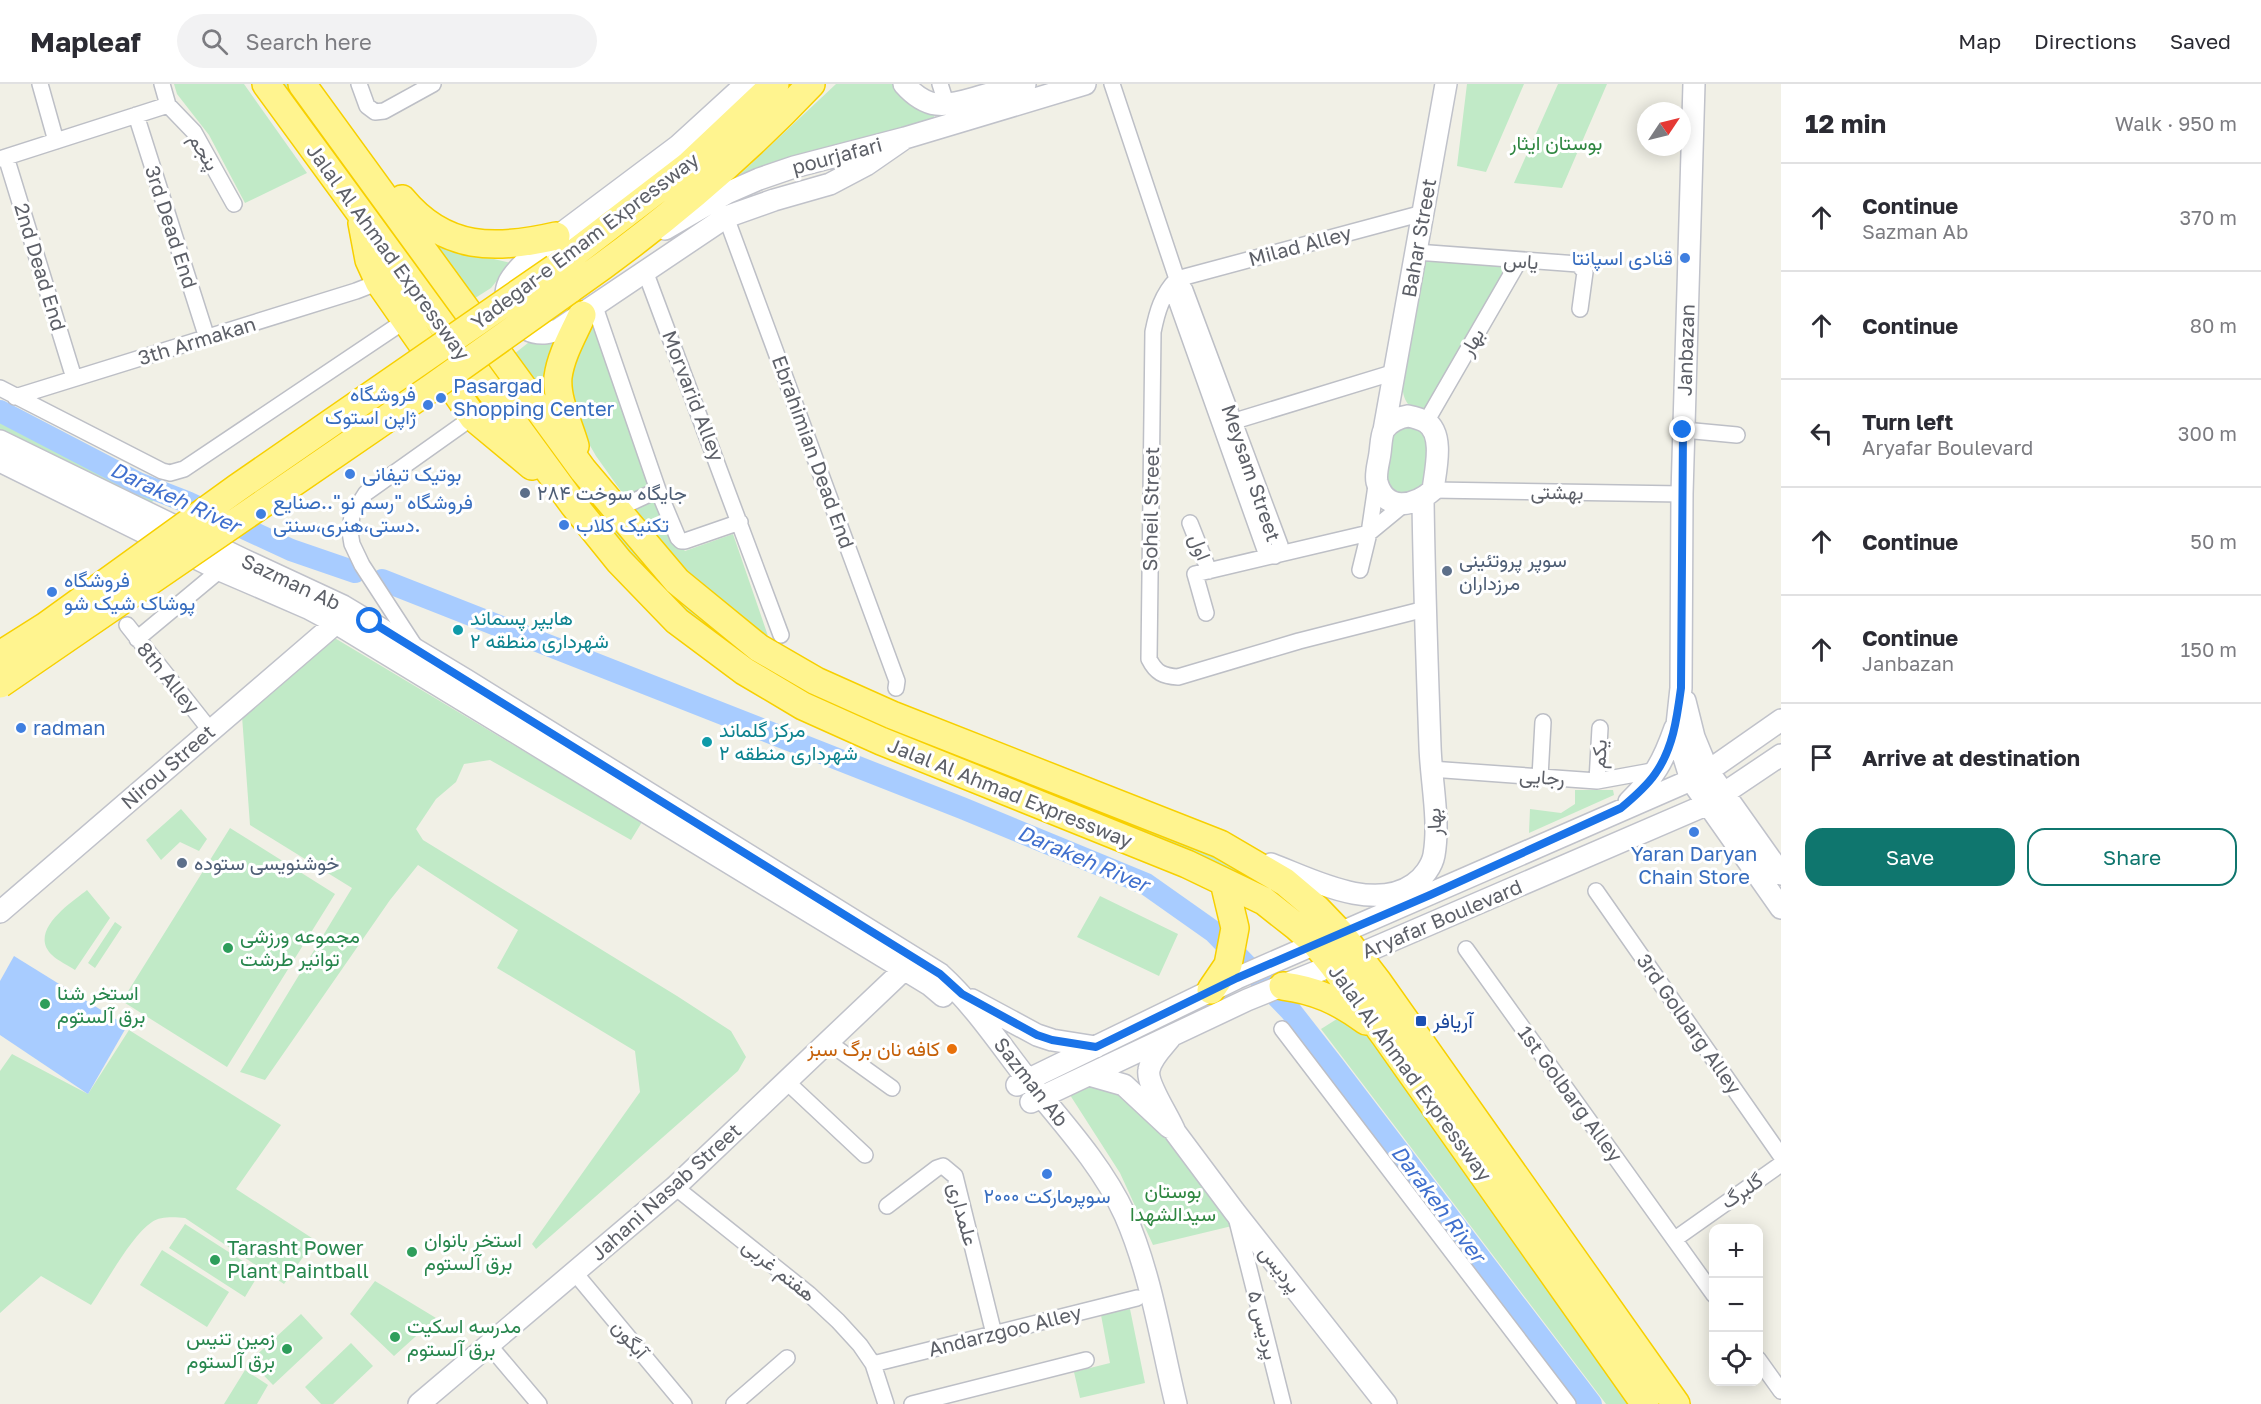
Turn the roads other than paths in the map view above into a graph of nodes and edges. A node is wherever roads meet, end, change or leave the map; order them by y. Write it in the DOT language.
graph roads {
  1 [pos="40,84"];
  2 [pos="162,84"];
  3 [pos="266,84"];
  4 [pos="302,84"];
  5 [pos="359,84"];
  6 [pos="433,84"];
  7 [pos="746,84"];
  8 [pos="776,84"];
  9 [pos="811,84"];
  10 [pos="904,84"];
  11 [pos="940,84"];
  12 [pos="1025,84"];
  13 [pos="1085,84"];
  14 [pos="1112,84"];
  15 [pos="1446,84"];
  16 [pos="1694,84"];
  17 [pos="168,105"];
  18 [pos="947,106"];
  19 [pos="136,115"];
  20 [pos="905,138"];
  21 [pos="342,139"];
  22 [pos="56,141"];
  23 [pos="3,158"];
  24 [pos="234,204"];
  25 [pos="1423,213"];
  26 [pos="361,216"];
  27 [pos="726,217"];
  28 [pos="556,236"];
  29 [pos="1416,252"];
  30 [pos="1519,261"];
  31 [pos="605,264"];
  32 [pos="645,271"];
  33 [pos="562,279"];
  34 [pos="1177,279"];
  35 [pos="379,282"];
  36 [pos="1580,309"];
  37 [pos="588,311"];
  38 [pos="406,320"];
  39 [pos="207,338"];
  40 [pos="74,378"];
  41 [pos="1393,382"];
  42 [pos="0,388"];
  43 [pos="15,397"];
  44 [pos="473,417"];
  45 [pos="1417,419"];
  46 [pos="1228,423"];
  47 [pos="1384,430"];
  48 [pos="1683,430"];
  49 [pos="1737,435"];
  50 [pos="0,441"];
  51 [pos="0,461"];
  52 [pos="583,470"];
  53 [pos="1377,479"];
  54 [pos="77,490"];
  55 [pos="658,490"];
  56 [pos="564,492"];
  57 [pos="1682,494"];
  58 [pos="1419,498"];
  59 [pos="615,510"];
  60 [pos="740,522"];
  61 [pos="1190,523"];
  62 [pos="1369,533"];
  63 [pos="1275,556"];
  64 [pos="230,568"];
  65 [pos="1360,570"];
  66 [pos="1202,573"];
  67 [pos="1425,609"];
  68 [pos="1206,613"];
  69 [pos="336,623"];
  70 [pos="127,625"];
  71 [pos="781,634"];
  72 [pos="137,639"];
  73 [pos="419,652"];
  74 [pos="0,655"];
  75 [pos="0,684"];
  76 [pos="896,688"];
  77 [pos="1781,720"];
  78 [pos="1543,722"];
  79 [pos="1683,723"];
  80 [pos="1600,728"];
  81 [pos="210,730"];
  82 [pos="1752,740"];
  83 [pos="1781,755"];
  84 [pos="1431,769"];
  85 [pos="1652,771"];
  86 [pos="1699,776"];
  87 [pos="1540,777"];
  88 [pos="1597,781"];
  89 [pos="1106,799"];
  90 [pos="1716,799"];
  91 [pos="1621,808"];
  92 [pos="1093,826"];
  93 [pos="1220,844"];
  94 [pos="1781,874"];
  95 [pos="1224,882"];
  96 [pos="1596,891"];
  97 [pos="1781,908"];
  98 [pos="0,912"];
  99 [pos="1341,934"];
  100 [pos="1316,944"];
  101 [pos="1466,949"];
  102 [pos="1358,955"];
  103 [pos="909,965"];
  104 [pos="1333,966"];
  105 [pos="1232,971"];
  106 [pos="1277,974"];
  107 [pos="1211,990"];
  108 [pos="962,994"];
  109 [pos="1282,1029"];
  110 [pos="1172,1035"];
  111 [pos="1385,1036"];
  112 [pos="828,1042"];
  113 [pos="1096,1047"];
  114 [pos="1079,1079"];
  115 [pos="787,1082"];
  116 [pos="1022,1083"];
  117 [pos="892,1088"];
  118 [pos="1037,1100"];
  119 [pos="1066,1127"];
  120 [pos="1175,1132"];
  121 [pos="865,1155"];
  122 [pos="1781,1156"];
  123 [pos="1781,1164"];
  124 [pos="675,1187"];
  125 [pos="887,1206"];
  126 [pos="1234,1211"];
  127 [pos="1675,1239"];
  128 [pos="575,1273"];
  129 [pos="1709,1289"];
  130 [pos="1137,1298"];
  131 [pos="994,1334"];
  132 [pos="489,1345"];
  133 [pos="787,1358"];
  134 [pos="1086,1360"];
  135 [pos="873,1364"];
  136 [pos="1763,1366"];
  137 [pos="1781,1391"];
  138 [pos="419,1404"];
  139 [pos="538,1404"];
  140 [pos="684,1404"];
  141 [pos="734,1404"];
  142 [pos="886,1404"];
  143 [pos="912,1404"];
  144 [pos="1163,1404"];
  145 [pos="1176,1404"];
  146 [pos="1283,1404"];
  147 [pos="1386,1404"];
  148 [pos="1568,1404"];
  149 [pos="1645,1404"];
  150 [pos="1676,1404"];
  1 -- 22 [label="street"];
  2 -- 17 [label="street"];
  3 -- 26 [label="highway, Jalal Al Ahmad Expressway"];
  4 -- 21 [label="highway, Jalal Al Ahmad Expressway"];
  5 -- 6 [label="street"];
  7 -- 28 [label="main road"];
  8 -- 33 [label="highway, Yadegar-e Emam Expressway"];
  9 -- 31 [label="highway, Yadegar-e Emam Expressway"];
  10 -- 18 [label="main road"];
  11 -- 18 [label="street"];
  12 -- 18 [label="main road"];
  13 -- 20 [label="main road, pourjafari"];
  14 -- 34 [label="street"];
  15 -- 25 [label="main road, Bahar Street"];
  16 -- 48 [label="main road, Janbazan"];
  17 -- 19 [label="street"];
  17 -- 24 [label="street, پنجم"];
  19 -- 22 [label="street"];
  19 -- 39 [label="street, 3rd Dead End"];
  20 -- 27 [label="main road"];
  20 -- 31 [label="main road, pourjafari"];
  21 -- 28 [label="highway"];
  21 -- 52 [label="highway, Jalal Al Ahmad Expressway"];
  22 -- 23 [label="street"];
  23 -- 40 [label="street, 2nd Dead End"];
  25 -- 29 [label="main road, Bahar Street"];
  25 -- 34 [label="street, Milad Alley"];
  26 -- 35 [label="highway"];
  26 -- 56 [label="highway, Jalal Al Ahmad Expressway"];
  27 -- 32 [label="main road"];
  27 -- 76 [label="street, Ebrahimian Dead End"];
  28 -- 37 [label="main road"];
  29 -- 30 [label="street, یاس"];
  29 -- 41 [label="main road, Bahar Street"];
  30 -- 36 [label="street, یاس"];
  30 -- 45 [label="street, بهار"];
  31 -- 33 [label="highway, Yadegar-e Emam Expressway"];
  32 -- 37 [label="main road"];
  32 -- 60 [label="street, Morvarid Alley"];
  33 -- 74 [label="highway, Yadegar-e Emam Expressway, bridge"];
  33 -- 75 [label="highway, Yadegar-e Emam Expressway, bridge"];
  34 -- 46 [label="street, Meysam Street"];
  34 -- 67 [label="street, Soheil Street"];
  35 -- 38 [label="highway"];
  35 -- 39 [label="street, 3th Armakan"];
  37 -- 52 [label="highway"];
  37 -- 55 [label="street"];
  38 -- 43 [label="street"];
  38 -- 44 [label="highway"];
  39 -- 40 [label="street, 3th Armakan"];
  40 -- 43 [label="street, 3th Armakan"];
  41 -- 45 [label="main road"];
  41 -- 46 [label="street"];
  41 -- 47 [label="main road, Bahar Street"];
  42 -- 43 [label="street"];
  44 -- 56 [label="highway"];
  44 -- 73 [label="street"];
  45 -- 47 [label="main road"];
  45 -- 58 [label="main road"];
  46 -- 63 [label="street, Meysam Street"];
  47 -- 53 [label="main road"];
  48 -- 49 [label="street"];
  48 -- 57 [label="main road, Janbazan"];
  50 -- 54 [label="main road, Sazman Ab"];
  51 -- 54 [label="main road, Sazman Ab"];
  52 -- 59 [label="highway, Jalal Al Ahmad Expressway"];
  53 -- 58 [label="main road"];
  53 -- 62 [label="street"];
  54 -- 64 [label="main road, Sazman Ab"];
  55 -- 59 [label="street"];
  55 -- 60 [label="street"];
  56 -- 92 [label="highway, Jalal Al Ahmad Expressway"];
  57 -- 58 [label="street, بهشتی"];
  57 -- 79 [label="main road, Janbazan"];
  58 -- 62 [label="street"];
  58 -- 67 [label="main road"];
  59 -- 89 [label="highway, Jalal Al Ahmad Expressway"];
  60 -- 71 [label="street, Morvarid Alley"];
  61 -- 66 [label="street, اول"];
  62 -- 63 [label="street"];
  62 -- 65 [label="street"];
  63 -- 66 [label="street"];
  64 -- 69 [label="main road, Sazman Ab"];
  64 -- 72 [label="street"];
  64 -- 73 [label="main road, Sazman Ab"];
  66 -- 68 [label="street, اول"];
  67 -- 84 [label="main road"];
  69 -- 81 [label="main road, Nirou Street"];
  69 -- 103 [label="main road, Sazman Ab"];
  70 -- 72 [label="street, 8th Alley"];
  72 -- 81 [label="street, 8th Alley"];
  73 -- 103 [label="main road, Sazman Ab"];
  77 -- 82 [label="main road, Aryafar Boulevard"];
  78 -- 87 [label="street"];
  79 -- 82 [label="main road"];
  79 -- 86 [label="main road, Janbazan"];
  79 -- 91 [label="main road"];
  80 -- 88 [label="street, یکم"];
  81 -- 98 [label="main road, Nirou Street"];
  82 -- 86 [label="main road, Aryafar Boulevard"];
  83 -- 90 [label="main road, Aryafar Boulevard"];
  84 -- 87 [label="street, رجایی"];
  84 -- 93 [label="main road, بهار"];
  85 -- 88 [label="street, رجایی"];
  86 -- 90 [label="main road, Janbazan"];
  86 -- 91 [label="main road, Aryafar Boulevard"];
  87 -- 88 [label="street, رجایی"];
  89 -- 92 [label="highway"];
  89 -- 93 [label="highway, Jalal Al Ahmad Expressway"];
  90 -- 94 [label="main road"];
  90 -- 97 [label="main road"];
  90 -- 102 [label="main road, Aryafar Boulevard"];
  91 -- 99 [label="main road, Aryafar Boulevard"];
  92 -- 95 [label="highway, Jalal Al Ahmad Expressway"];
  93 -- 99 [label="highway, Jalal Al Ahmad Expressway"];
  95 -- 100 [label="highway, Jalal Al Ahmad Expressway"];
  95 -- 105 [label="highway"];
  96 -- 122 [label="street, 3rd Golbarg Alley"];
  99 -- 100 [label="main road, Aryafar Boulevard"];
  99 -- 102 [label="highway, Jalal Al Ahmad Expressway"];
  100 -- 104 [label="highway, Jalal Al Ahmad Expressway"];
  100 -- 106 [label="main road, Aryafar Boulevard"];
  101 -- 127 [label="street, 1st Golbarg Alley"];
  102 -- 104 [label="main road, Aryafar Boulevard"];
  102 -- 150 [label="highway, Jalal Al Ahmad Expressway"];
  103 -- 108 [label="main road, Sazman Ab"];
  103 -- 112 [label="main road, Jahani Nasab Street"];
  103 -- 116 [label="main road, Sazman Ab"];
  104 -- 106 [label="main road, Aryafar Boulevard"];
  104 -- 111 [label="highway, Jalal Al Ahmad Expressway"];
  105 -- 106 [label="main road, Aryafar Boulevard"];
  105 -- 107 [label="highway"];
  106 -- 110 [label="main road, Aryafar Boulevard"];
  106 -- 111 [label="highway"];
  107 -- 113 [label="main road"];
  108 -- 113 [label="main road"];
  108 -- 116 [label="main road, Sazman Ab"];
  109 -- 148 [label="street"];
  110 -- 114 [label="main road, Aryafar Boulevard"];
  110 -- 120 [label="main road"];
  111 -- 149 [label="highway, Jalal Al Ahmad Expressway"];
  112 -- 115 [label="main road, Jahani Nasab Street"];
  112 -- 117 [label="street"];
  113 -- 116 [label="main road"];
  114 -- 118 [label="main road, Aryafar Boulevard"];
  114 -- 119 [label="main road"];
  114 -- 120 [label="main road"];
  115 -- 121 [label="street"];
  115 -- 124 [label="main road, Jahani Nasab Street"];
  116 -- 118 [label="main road, Sazman Ab"];
  118 -- 119 [label="main road, Sazman Ab"];
  118 -- 130 [label="main road, Sazman Ab"];
  119 -- 145 [label="main road, Sazman Ab"];
  120 -- 126 [label="main road, پردیس"];
  123 -- 127 [label="street, گلبرگ"];
  124 -- 128 [label="main road, Jahani Nasab Street"];
  124 -- 135 [label="street, هفتم غربی"];
  125 -- 131 [label="street, علمداری"];
  126 -- 146 [label="street, پردیس ۵"];
  126 -- 147 [label="main road, پردیس"];
  127 -- 129 [label="street, 1st Golbarg Alley"];
  128 -- 132 [label="main road, Jahani Nasab Street"];
  128 -- 140 [label="street, آبگون"];
  130 -- 131 [label="street, Andarzgoo Alley"];
  130 -- 144 [label="main road, Sazman Ab"];
  131 -- 135 [label="street, Andarzgoo Alley"];
  132 -- 138 [label="main road, Jahani Nasab Street"];
  132 -- 139 [label="street"];
  133 -- 141 [label="street"];
  134 -- 143 [label="street"];
  135 -- 142 [label="street, هفتم غربی"];
  136 -- 137 [label="street"];
}
